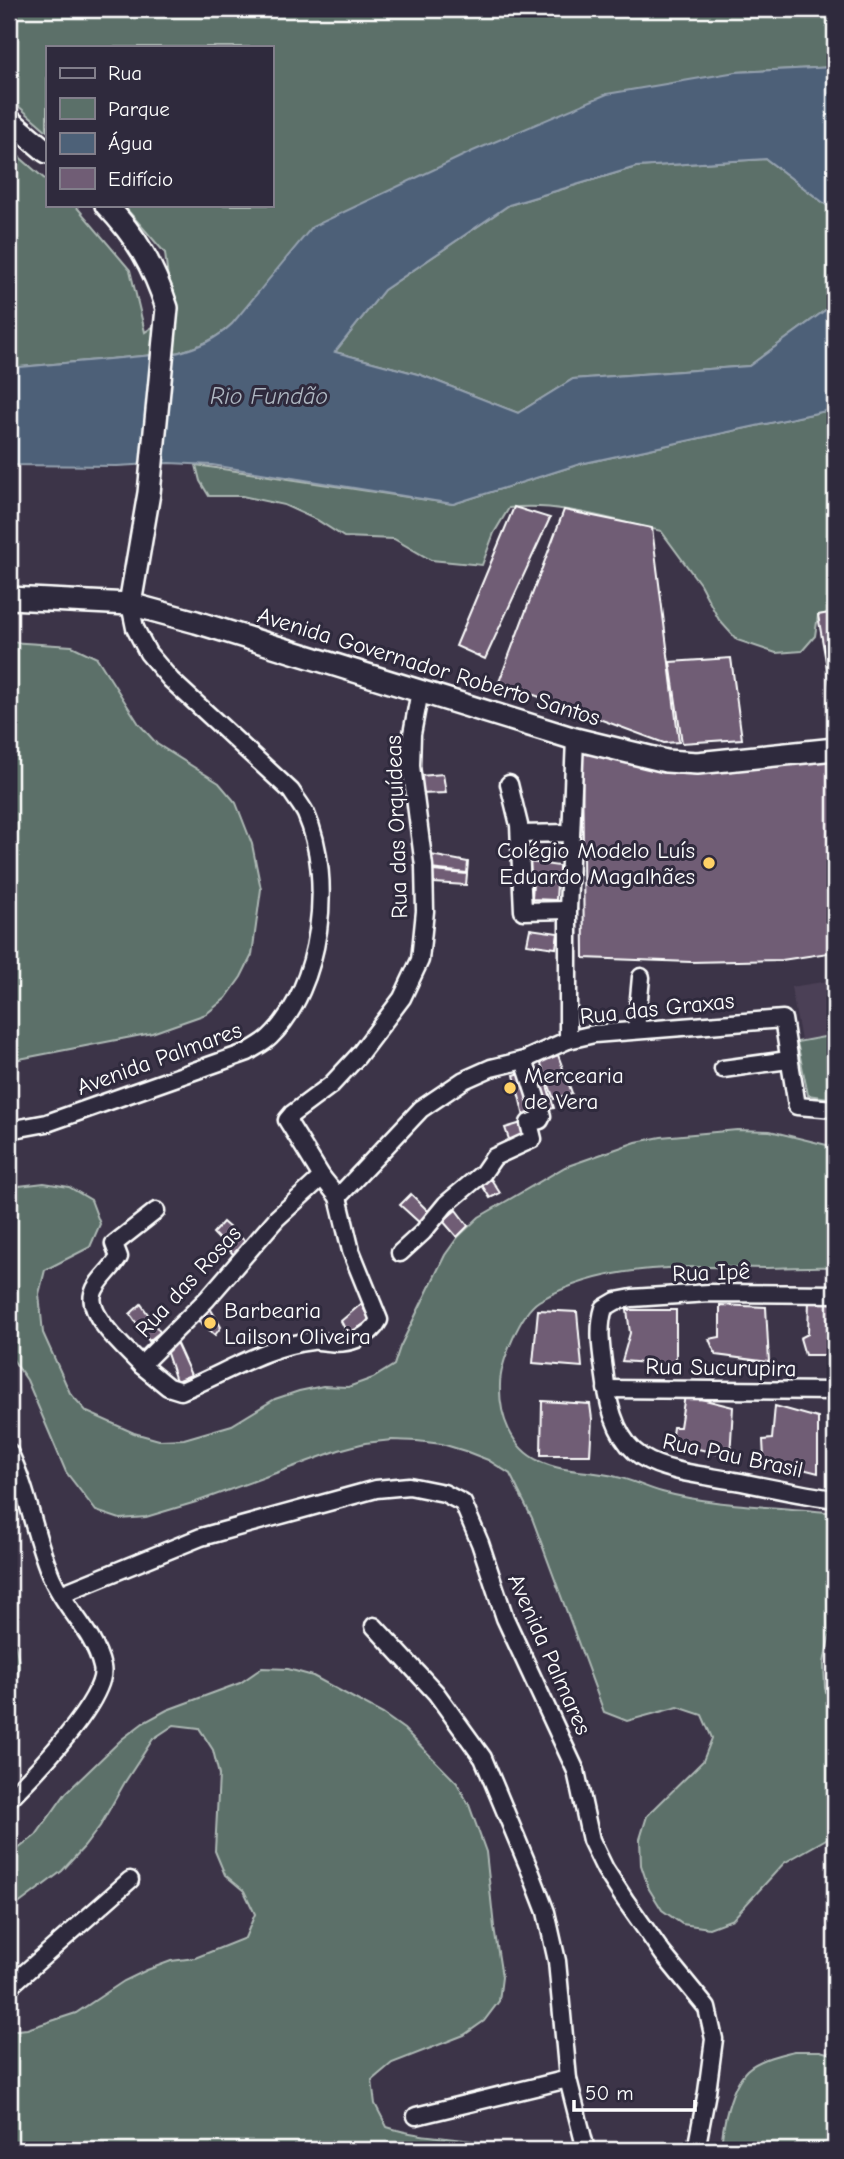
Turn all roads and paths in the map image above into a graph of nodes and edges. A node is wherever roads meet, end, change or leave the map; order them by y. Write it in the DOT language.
graph roads {
  1 [pos="9,120"];
  2 [pos="46,151"];
  3 [pos="107,206"];
  4 [pos="9,598"];
  5 [pos="130,604"];
  6 [pos="420,691"];
  7 [pos="575,739"];
  8 [pos="835,749"];
  9 [pos="509,784"];
  10 [pos="570,833"];
  11 [pos="520,834"];
  12 [pos="568,910"];
  13 [pos="641,977"];
  14 [pos="636,1030"];
  15 [pos="568,1040"];
  16 [pos="524,1060"];
  17 [pos="788,1060"];
  18 [pos="723,1069"];
  19 [pos="835,1109"];
  20 [pos="9,1130"];
  21 [pos="322,1177"];
  22 [pos="338,1197"];
  23 [pos="156,1211"];
  24 [pos="400,1253"];
  25 [pos="835,1294"];
  26 [pos="600,1321"];
  27 [pos="141,1365"];
  28 [pos="606,1389"];
  29 [pos="835,1391"];
  30 [pos="9,1452"];
  31 [pos="835,1499"];
  32 [pos="61,1594"];
  33 [pos="374,1626"];
  34 [pos="9,1799"];
  35 [pos="130,1880"];
  36 [pos="9,1987"];
  37 [pos="568,2079"];
  38 [pos="416,2116"];
  39 [pos="586,2150"];
  40 [pos="696,2150"];
  1 -- 2 [label="main road"];
  3 -- 5 [label="main road"];
  4 -- 5 [label="main road, Avenida Governador Roberto Santos"];
  5 -- 6 [label="main road, Avenida Governador Roberto Santos"];
  5 -- 20 [label="street, Avenida Palmares"];
  6 -- 7 [label="main road, Avenida Governador Roberto Santos"];
  6 -- 21 [label="street, Rua das Orquídeas"];
  7 -- 8 [label="main road, Avenida Governador Roberto Santos"];
  7 -- 10 [label="street"];
  9 -- 11 [label="street"];
  10 -- 11 [label="street"];
  10 -- 12 [label="street"];
  11 -- 12 [label="street"];
  12 -- 15 [label="street"];
  13 -- 14 [label="street"];
  14 -- 15 [label="street, Rua das Graxas"];
  14 -- 17 [label="street, Rua das Graxas"];
  15 -- 16 [label="street, Rua das Graxas"];
  16 -- 22 [label="street, Rua das Graxas"];
  16 -- 24 [label="street"];
  17 -- 18 [label="street"];
  17 -- 19 [label="street, Rua das Graxas"];
  21 -- 22 [label="street"];
  21 -- 27 [label="street, Rua das Rosas"];
  22 -- 27 [label="street"];
  23 -- 27 [label="street, Rua das Rosas"];
  25 -- 26 [label="street, Rua Ipê"];
  26 -- 28 [label="street, Rua Pau Brasil"];
  28 -- 29 [label="street, Rua Sucurupira"];
  28 -- 31 [label="street, Rua Pau Brasil"];
  30 -- 32 [label="street"];
  32 -- 34 [label="street"];
  32 -- 40 [label="street, Avenida Palmares"];
  33 -- 37 [label="street"];
  35 -- 36 [label="street"];
  37 -- 38 [label="street"];
  37 -- 39 [label="street"];
}
